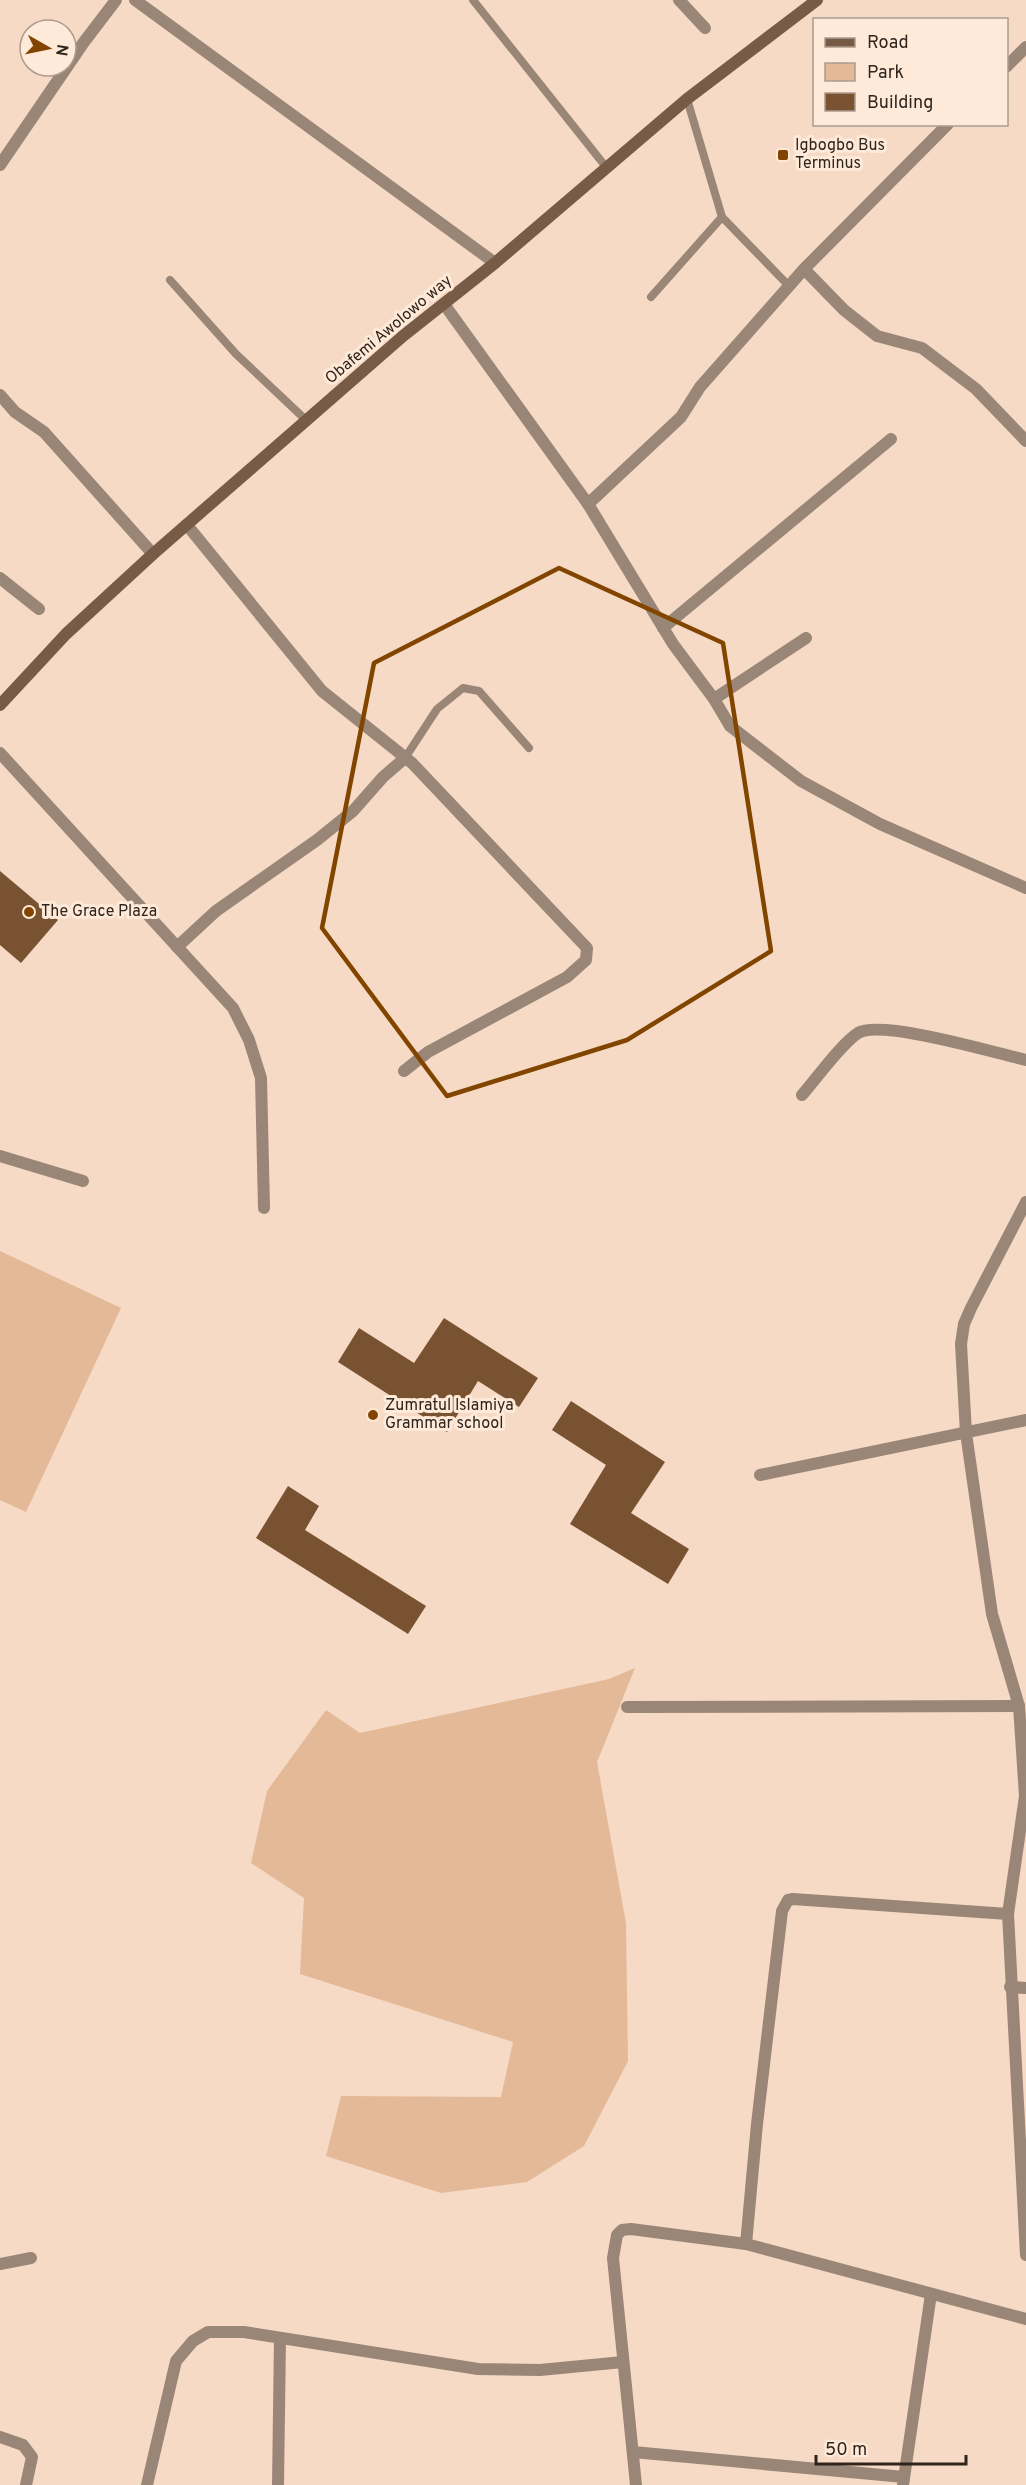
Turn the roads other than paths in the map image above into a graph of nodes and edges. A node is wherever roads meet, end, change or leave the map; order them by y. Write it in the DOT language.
graph roads {
  1 [pos="116,0"];
  2 [pos="135,0"];
  3 [pos="473,0"];
  4 [pos="679,0"];
  5 [pos="817,0"];
  6 [pos="705,28"];
  7 [pos="1026,47"];
  8 [pos="1008,65"];
  9 [pos="687,99"];
  10 [pos="946,126"];
  11 [pos="0,165"];
  12 [pos="606,167"];
  13 [pos="722,217"];
  14 [pos="495,262"];
  15 [pos="804,269"];
  16 [pos="170,280"];
  17 [pos="789,286"];
  18 [pos="651,297"];
  19 [pos="444,304"];
  20 [pos="0,395"];
  21 [pos="307,421"];
  22 [pos="891,439"];
  23 [pos="1026,441"];
  24 [pos="588,504"];
  25 [pos="187,525"];
  26 [pos="153,554"];
  27 [pos="0,578"];
  28 [pos="39,609"];
  29 [pos="663,628"];
  30 [pos="806,638"];
  31 [pos="714,699"];
  32 [pos="0,705"];
  33 [pos="529,748"];
  34 [pos="0,753"];
  35 [pos="405,758"];
  36 [pos="1026,888"];
  37 [pos="177,946"];
  38 [pos="1026,1060"];
  39 [pos="404,1071"];
  40 [pos="802,1095"];
  41 [pos="0,1156"];
  42 [pos="83,1181"];
  43 [pos="1026,1202"];
  44 [pos="264,1208"];
  45 [pos="1026,1420"];
  46 [pos="966,1433"];
  47 [pos="760,1475"];
  48 [pos="1019,1706"];
  49 [pos="627,1707"];
  50 [pos="1008,1914"];
  51 [pos="1010,1987"];
  52 [pos="1026,1988"];
  53 [pos="746,2244"];
  54 [pos="1026,2255"];
  55 [pos="31,2258"];
  56 [pos="0,2264"];
  57 [pos="931,2294"];
  58 [pos="1026,2319"];
  59 [pos="280,2338"];
  60 [pos="623,2362"];
  61 [pos="0,2437"];
  62 [pos="633,2452"];
  63 [pos="903,2481"];
  64 [pos="26,2485"];
  65 [pos="147,2485"];
  66 [pos="278,2485"];
  67 [pos="636,2485"];
  1 -- 11 [label="street"];
  2 -- 14 [label="street"];
  3 -- 12 [label="lane"];
  4 -- 6 [label="street"];
  5 -- 9 [label="main road, Obafemi Awolowo way"];
  7 -- 8 [label="street"];
  9 -- 12 [label="main road, Obafemi Awolowo way"];
  9 -- 13 [label="lane"];
  10 -- 15 [label="street"];
  12 -- 14 [label="main road, Obafemi Awolowo way"];
  13 -- 17 [label="lane"];
  13 -- 18 [label="lane"];
  14 -- 19 [label="main road, Obafemi Awolowo way"];
  15 -- 17 [label="street"];
  15 -- 23 [label="street"];
  16 -- 21 [label="lane"];
  17 -- 24 [label="street"];
  19 -- 21 [label="main road, Obafemi Awolowo way"];
  19 -- 24 [label="street"];
  20 -- 26 [label="street"];
  21 -- 25 [label="main road, Obafemi Awolowo way"];
  22 -- 29 [label="street"];
  24 -- 29 [label="street"];
  25 -- 26 [label="main road, Obafemi Awolowo way"];
  25 -- 35 [label="street"];
  26 -- 32 [label="main road, Obafemi Awolowo way"];
  27 -- 28 [label="street"];
  29 -- 31 [label="street"];
  30 -- 31 [label="street"];
  31 -- 36 [label="street"];
  33 -- 35 [label="lane"];
  34 -- 37 [label="street"];
  35 -- 37 [label="street"];
  35 -- 39 [label="street"];
  37 -- 44 [label="street"];
  38 -- 40 [label="street"];
  41 -- 42 [label="street"];
  43 -- 46 [label="street"];
  45 -- 46 [label="street"];
  46 -- 47 [label="street"];
  46 -- 48 [label="street"];
  48 -- 49 [label="street"];
  48 -- 50 [label="street"];
  50 -- 51 [label="street"];
  50 -- 53 [label="street"];
  51 -- 52 [label="street"];
  51 -- 54 [label="street"];
  53 -- 57 [label="street"];
  53 -- 60 [label="street"];
  55 -- 56 [label="street"];
  57 -- 58 [label="street"];
  57 -- 63 [label="street"];
  59 -- 60 [label="street"];
  59 -- 65 [label="street"];
  59 -- 66 [label="street"];
  60 -- 62 [label="street"];
  61 -- 64 [label="street"];
  62 -- 63 [label="street"];
  62 -- 67 [label="street"];
}
